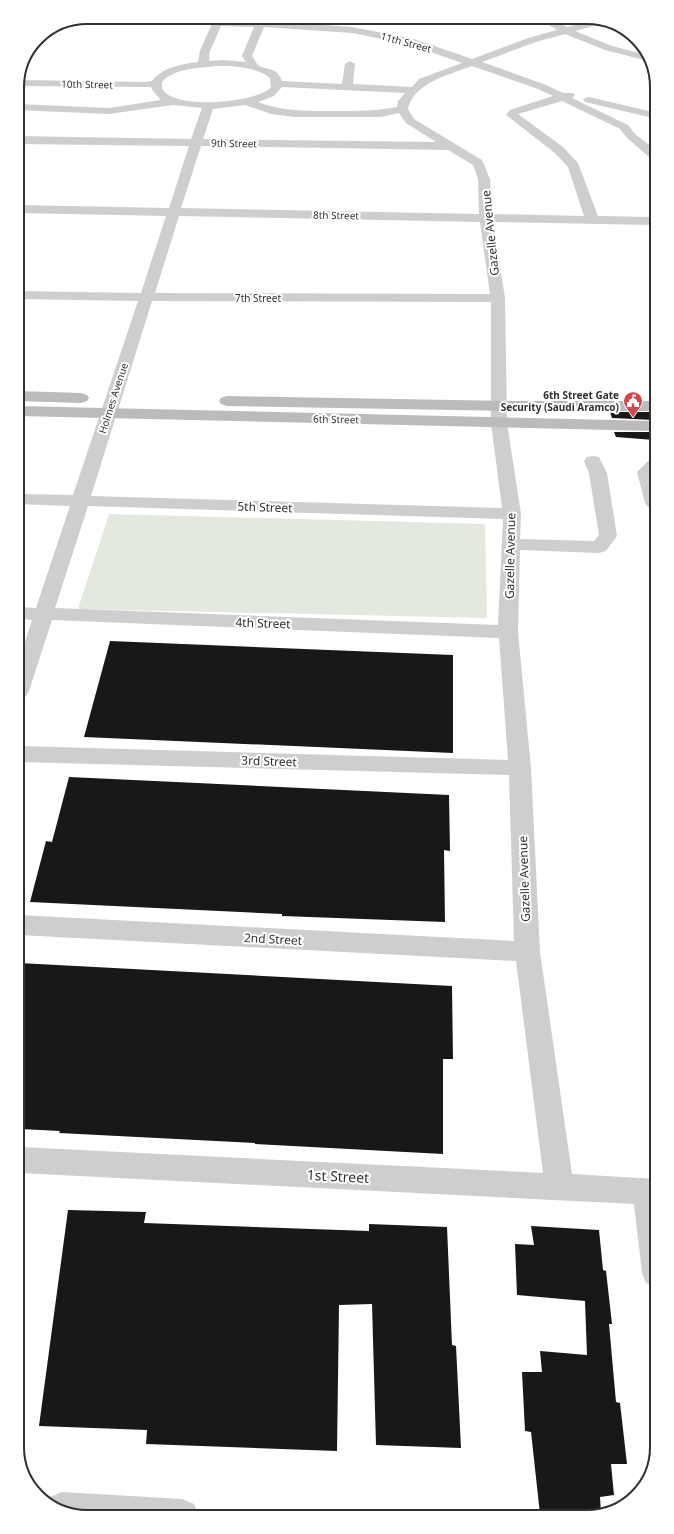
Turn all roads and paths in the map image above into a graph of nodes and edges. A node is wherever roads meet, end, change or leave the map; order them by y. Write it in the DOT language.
graph roads {
  1 [pos="217,24"];
  2 [pos="260,24"];
  3 [pos="284,24"];
  4 [pos="551,24"];
  5 [pos="557,24"];
  6 [pos="574,24"];
  7 [pos="595,26"];
  8 [pos="643,57"];
  9 [pos="473,63"];
  10 [pos="203,64"];
  11 [pos="350,64"];
  12 [pos="254,67"];
  13 [pos="24,83"];
  14 [pos="157,83"];
  15 [pos="277,84"];
  16 [pos="347,87"];
  17 [pos="413,90"];
  18 [pos="566,96"];
  19 [pos="175,101"];
  20 [pos="248,102"];
  21 [pos="208,106"];
  22 [pos="24,107"];
  23 [pos="402,110"];
  24 [pos="650,115"];
  25 [pos="624,127"];
  26 [pos="24,140"];
  27 [pos="196,143"];
  28 [pos="451,146"];
  29 [pos="650,150"];
  30 [pos="24,210"];
  31 [pos="174,212"];
  32 [pos="486,217"];
  33 [pos="592,219"];
  34 [pos="650,220"];
  35 [pos="24,295"];
  36 [pos="146,297"];
  37 [pos="498,298"];
  38 [pos="24,397"];
  39 [pos="111,406"];
  40 [pos="650,406"];
  41 [pos="24,411"];
  42 [pos="499,414"];
  43 [pos="650,426"];
  44 [pos="593,461"];
  45 [pos="650,468"];
  46 [pos="650,488"];
  47 [pos="24,499"];
  48 [pos="80,502"];
  49 [pos="512,514"];
  50 [pos="511,544"];
  51 [pos="24,613"];
  52 [pos="44,614"];
  53 [pos="508,632"];
  54 [pos="24,676"];
  55 [pos="24,754"];
  56 [pos="520,768"];
  57 [pos="24,925"];
  58 [pos="527,952"];
  59 [pos="24,1160"];
  60 [pos="559,1188"];
  61 [pos="650,1192"];
  1 -- 10 [label="street"];
  2 -- 12 [label="street"];
  3 -- 9 [label="street, 11th Street"];
  4 -- 9 [label="street"];
  5 -- 8 [label="street"];
  6 -- 7 [label="street"];
  9 -- 17 [label="street"];
  9 -- 18 [label="street, 11th Street"];
  10 -- 12 [label="street"];
  10 -- 14 [label="street"];
  11 -- 16 [label="street"];
  12 -- 15 [label="street"];
  13 -- 14 [label="street, 10th Street"];
  14 -- 19 [label="street"];
  15 -- 16 [label="street"];
  15 -- 20 [label="street"];
  16 -- 17 [label="street"];
  17 -- 23 [label="street"];
  18 -- 24 [label="street, 11th Street"];
  18 -- 25 [label="street, 11th Street"];
  18 -- 33 [label="street"];
  19 -- 21 [label="street"];
  19 -- 22 [label="street"];
  20 -- 21 [label="street"];
  20 -- 23 [label="street"];
  21 -- 27 [label="street, Holmes Avenue"];
  23 -- 28 [label="street, Gazelle Avenue"];
  24 -- 25 [label="street, 11th Street"];
  25 -- 29 [label="street, 11th Street"];
  26 -- 27 [label="street, 9th Street"];
  27 -- 28 [label="street, 9th Street"];
  27 -- 31 [label="street, Holmes Avenue"];
  28 -- 32 [label="street, Gazelle Avenue"];
  30 -- 31 [label="street, 8th Street"];
  31 -- 32 [label="street, 8th Street"];
  31 -- 36 [label="street, Holmes Avenue"];
  32 -- 33 [label="street, 8th Street"];
  32 -- 37 [label="street, Gazelle Avenue"];
  33 -- 34 [label="street, 8th Street"];
  35 -- 36 [label="street, 7th Street"];
  36 -- 37 [label="street, 7th Street"];
  36 -- 39 [label="street, Holmes Avenue"];
  37 -- 42 [label="street, Gazelle Avenue"];
  38 -- 39 [label="main road, 6th Street"];
  39 -- 41 [label="main road, 6th Street"];
  39 -- 42 [label="main road, 6th Street"];
  39 -- 48 [label="street, Holmes Avenue"];
  40 -- 42 [label="main road, 6th Street"];
  42 -- 43 [label="main road, 6th Street"];
  42 -- 49 [label="street, Gazelle Avenue"];
  44 -- 50 [label="street"];
  45 -- 46 [label="street"];
  47 -- 48 [label="street, 5th Street"];
  48 -- 49 [label="street, 5th Street"];
  48 -- 52 [label="street, Holmes Avenue"];
  49 -- 50 [label="street, Gazelle Avenue"];
  50 -- 53 [label="street, Gazelle Avenue"];
  51 -- 52 [label="street, 4th Street"];
  52 -- 53 [label="street, 4th Street"];
  52 -- 54 [label="street, Holmes Avenue"];
  53 -- 56 [label="street, Gazelle Avenue"];
  55 -- 56 [label="street, 3rd Street"];
  56 -- 58 [label="street, Gazelle Avenue"];
  57 -- 58 [label="street, 2nd Street"];
  58 -- 60 [label="street, Gazelle Avenue"];
  59 -- 60 [label="street, 1st Street"];
  60 -- 61 [label="street, 1st Street"];
}
